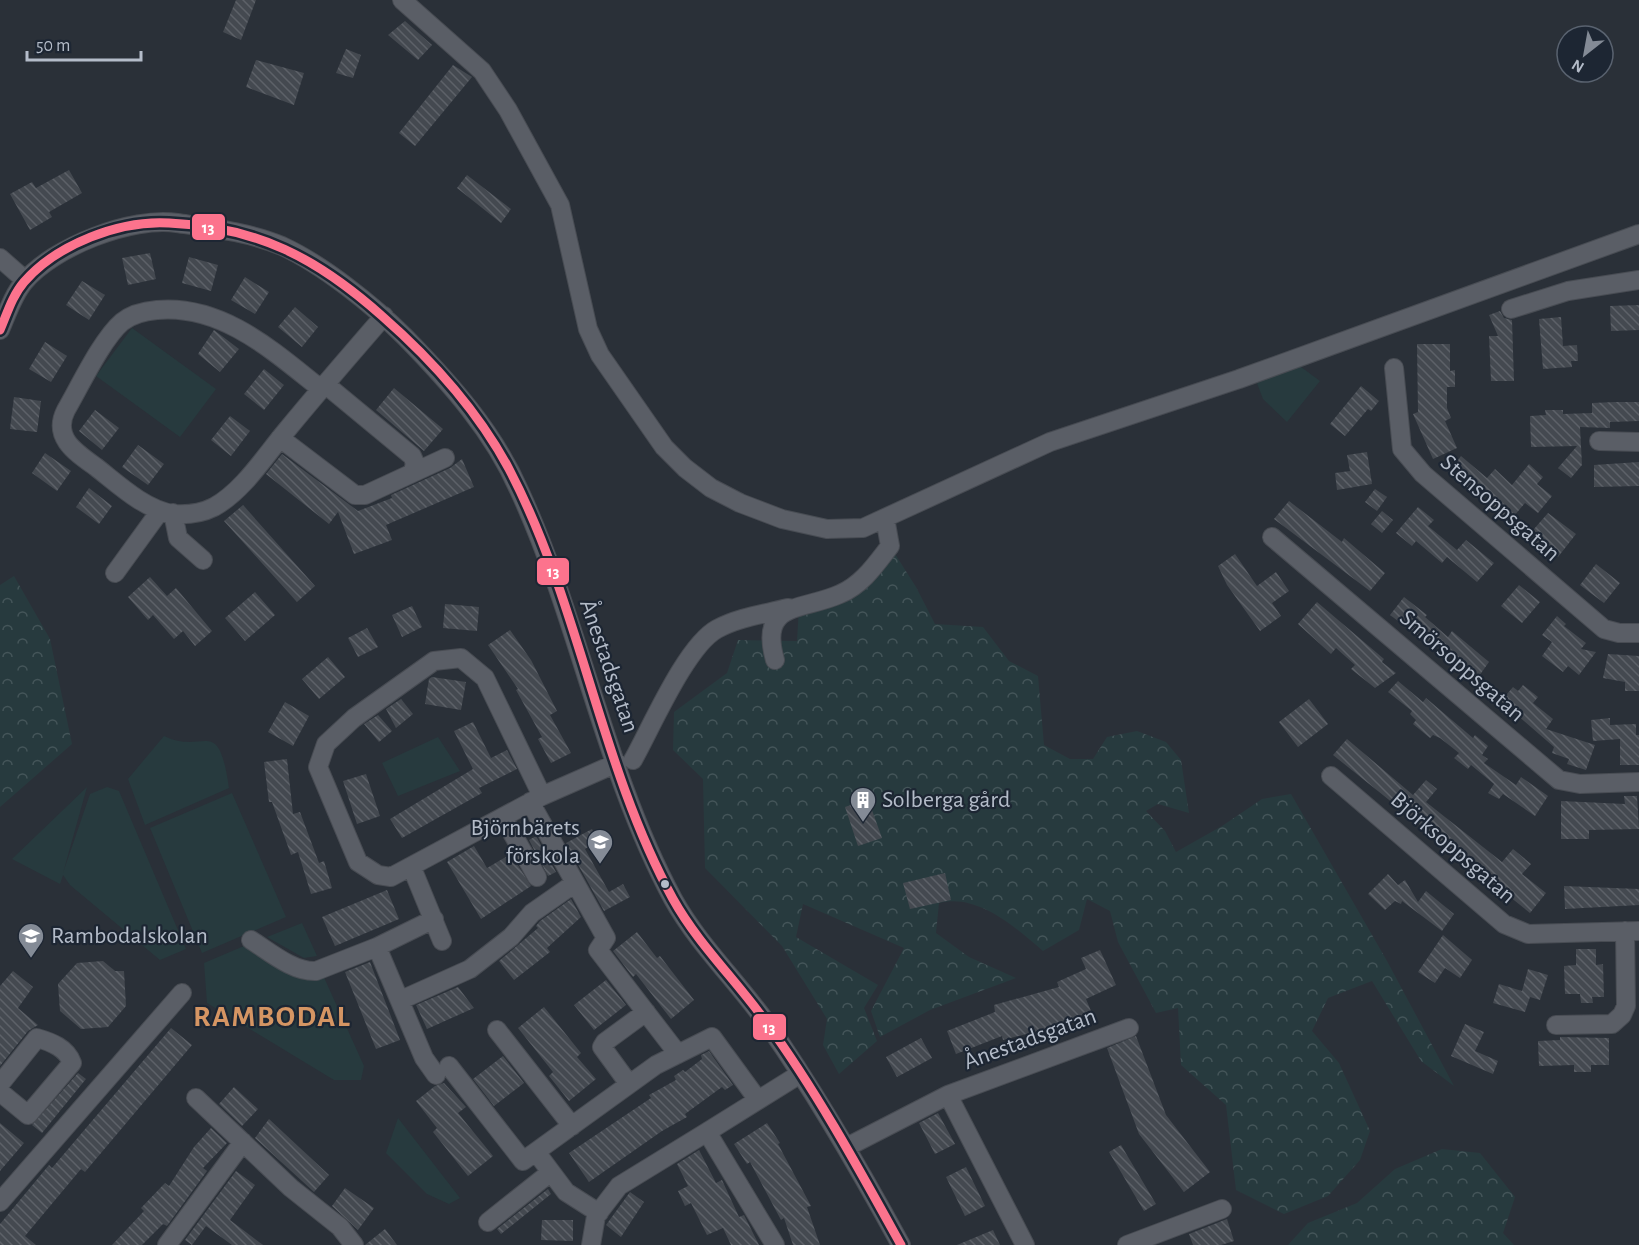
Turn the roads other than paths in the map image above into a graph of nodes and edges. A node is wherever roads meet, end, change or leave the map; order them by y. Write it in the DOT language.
graph roads {
  1 [pos="402,0"];
  2 [pos="1639,234"];
  3 [pos="0,258"];
  4 [pos="25,280"];
  5 [pos="1639,280"];
  6 [pos="1511,309"];
  7 [pos="384,316"];
  8 [pos="0,330"];
  9 [pos="1394,369"];
  10 [pos="323,387"];
  11 [pos="280,438"];
  12 [pos="1599,441"];
  13 [pos="1639,442"];
  14 [pos="445,458"];
  15 [pos="413,472"];
  16 [pos="167,512"];
  17 [pos="885,518"];
  18 [pos="1272,537"];
  19 [pos="203,560"];
  20 [pos="115,573"];
  21 [pos="788,608"];
  22 [pos="1639,633"];
  23 [pos="775,660"];
  24 [pos="625,762"];
  25 [pos="1331,776"];
  26 [pos="1639,782"];
  27 [pos="536,799"];
  28 [pos="503,817"];
  29 [pos="412,868"];
  30 [pos="537,877"];
  31 [pos="575,883"];
  32 [pos="434,919"];
  33 [pos="1632,931"];
  34 [pos="251,940"];
  35 [pos="442,941"];
  36 [pos="377,947"];
  37 [pos="182,993"];
  38 [pos="401,1000"];
  39 [pos="646,1012"];
  40 [pos="1556,1024"];
  41 [pos="1129,1028"];
  42 [pos="497,1030"];
  43 [pos="678,1054"];
  44 [pos="800,1074"];
  45 [pos="0,1084"];
  46 [pos="629,1084"];
  47 [pos="0,1092"];
  48 [pos="948,1095"];
  49 [pos="196,1098"];
  50 [pos="758,1100"];
  51 [pos="572,1126"];
  52 [pos="707,1132"];
  53 [pos="243,1142"];
  54 [pos="847,1147"];
  55 [pos="537,1152"];
  56 [pos="551,1172"];
  57 [pos="0,1202"];
  58 [pos="1222,1209"];
  59 [pos="599,1213"];
  60 [pos="488,1222"];
  61 [pos="167,1245"];
  62 [pos="354,1245"];
  63 [pos="591,1245"];
  64 [pos="775,1245"];
  65 [pos="901,1245"];
  66 [pos="1025,1245"];
  67 [pos="1127,1245"];
  1 -- 17 [label="street"];
  2 -- 17 [label="street"];
  3 -- 4 [label="street"];
  4 -- 7 [label="street, Ånestadsgatan"];
  4 -- 8 [label="street, Ånestadsgatan"];
  5 -- 6 [label="street"];
  7 -- 10 [label="street"];
  7 -- 24 [label="street, Ånestadsgatan"];
  9 -- 22 [label="street, Stensoppsgatan"];
  10 -- 11 [label="street"];
  10 -- 15 [label="street"];
  10 -- 16 [label="street"];
  11 -- 15 [label="street"];
  11 -- 16 [label="street"];
  12 -- 13 [label="street"];
  14 -- 15 [label="street"];
  16 -- 19 [label="street"];
  16 -- 20 [label="street"];
  17 -- 21 [label="street"];
  18 -- 26 [label="street, Smörsoppsgatan"];
  21 -- 23 [label="street"];
  21 -- 24 [label="street"];
  24 -- 27 [label="street, Ånestadsgatan"];
  24 -- 44 [label="street, Ånestadsgatan"];
  25 -- 33 [label="street, Björksoppsgatan"];
  27 -- 28 [label="street, Ånestadsgatan"];
  27 -- 29 [label="street, Ånestadsgatan"];
  27 -- 31 [label="street"];
  28 -- 29 [label="street, Ånestadsgatan"];
  28 -- 30 [label="street"];
  29 -- 32 [label="street"];
  31 -- 38 [label="street"];
  31 -- 39 [label="street"];
  32 -- 35 [label="street"];
  32 -- 36 [label="street"];
  33 -- 40 [label="street, Björksoppsgatan"];
  34 -- 36 [label="street"];
  36 -- 38 [label="street"];
  37 -- 57 [label="street"];
  38 -- 55 [label="street"];
  39 -- 43 [label="street"];
  39 -- 46 [label="street"];
  41 -- 48 [label="street, Ånestadsgatan"];
  42 -- 51 [label="street"];
  43 -- 46 [label="street"];
  43 -- 50 [label="street"];
  44 -- 50 [label="street"];
  44 -- 54 [label="street, Ånestadsgatan"];
  45 -- 47 [label="street"];
  46 -- 51 [label="street"];
  48 -- 54 [label="street, Ånestadsgatan"];
  48 -- 66 [label="street, Ånestadsgatan"];
  49 -- 53 [label="street"];
  50 -- 52 [label="street"];
  51 -- 55 [label="street"];
  52 -- 59 [label="street"];
  52 -- 64 [label="street"];
  53 -- 61 [label="street"];
  53 -- 62 [label="street"];
  54 -- 65 [label="street, Ånestadsgatan"];
  55 -- 56 [label="street"];
  56 -- 59 [label="street"];
  56 -- 60 [label="street"];
  58 -- 67 [label="street"];
  59 -- 63 [label="street"];
}
